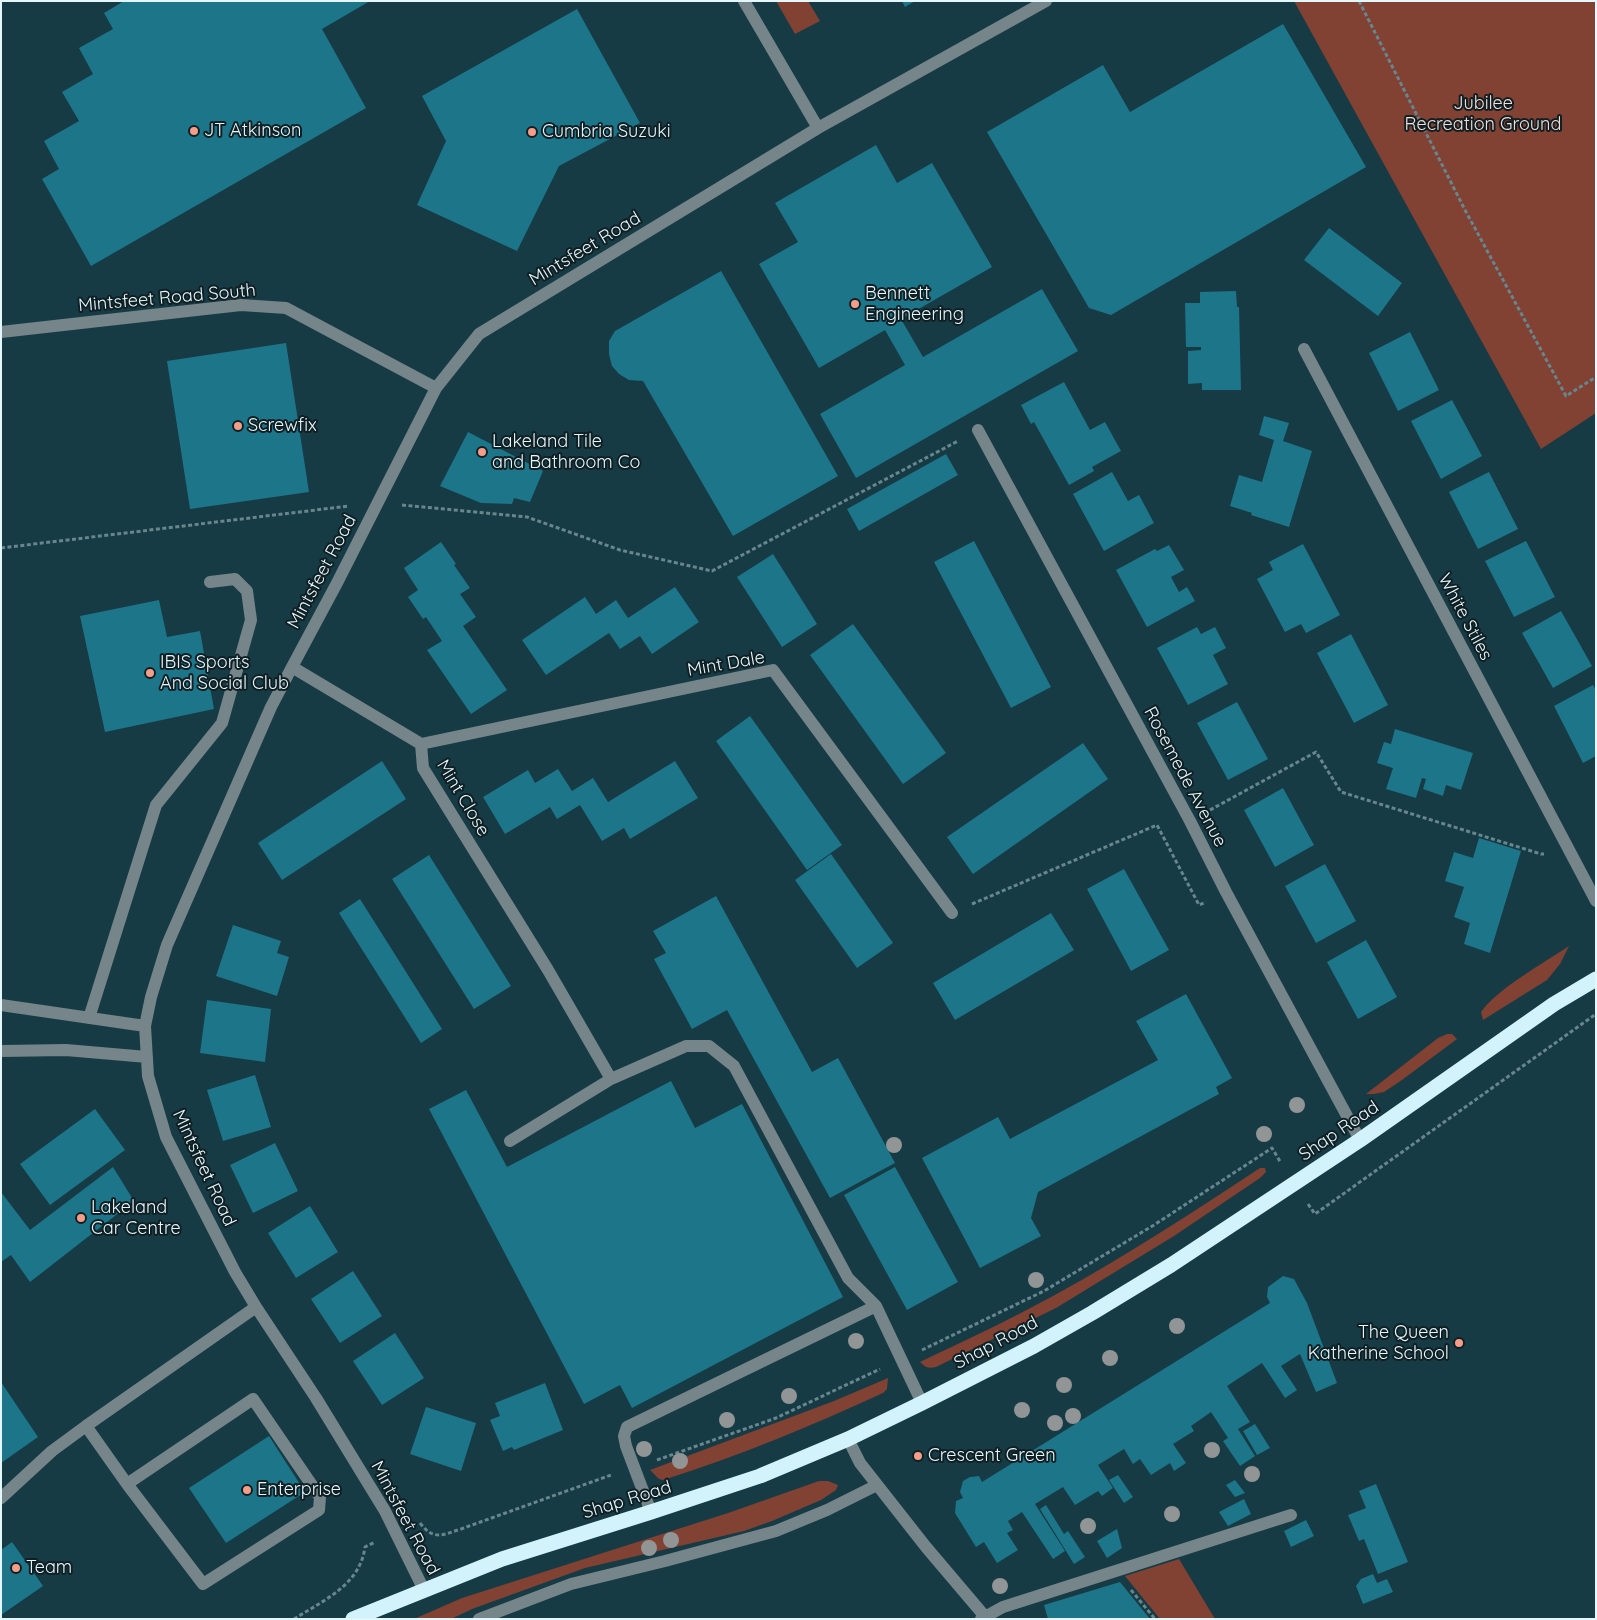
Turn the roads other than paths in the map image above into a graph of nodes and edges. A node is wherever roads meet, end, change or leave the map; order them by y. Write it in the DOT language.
graph roads {
  1 [pos="744,1"];
  2 [pos="1046,1"];
  3 [pos="818,128"];
  4 [pos="1,332"];
  5 [pos="1304,349"];
  6 [pos="436,388"];
  7 [pos="978,430"];
  8 [pos="210,582"];
  9 [pos="292,667"];
  10 [pos="421,744"];
  11 [pos="1596,901"];
  12 [pos="952,913"];
  13 [pos="1596,979"];
  14 [pos="1,1005"];
  15 [pos="88,1018"];
  16 [pos="144,1026"];
  17 [pos="1,1051"];
  18 [pos="147,1057"];
  19 [pos="611,1079"];
  20 [pos="1360,1140"];
  21 [pos="510,1141"];
  22 [pos="876,1306"];
  23 [pos="256,1307"];
  24 [pos="922,1404"];
  25 [pos="86,1426"];
  26 [pos="848,1439"];
  27 [pos="126,1484"];
  28 [pos="877,1485"];
  29 [pos="1,1498"];
  30 [pos="651,1512"];
  31 [pos="1291,1515"];
  32 [pos="424,1590"];
  33 [pos="984,1618"];
  34 [pos="352,1619"];
  35 [pos="479,1619"];
  1 -- 3 [label="street"];
  2 -- 3 [label="street, Mintsfeet Road"];
  3 -- 6 [label="street, Mintsfeet Road"];
  4 -- 6 [label="street, Mintsfeet Road South"];
  5 -- 11 [label="street, White Stiles"];
  6 -- 9 [label="street, Mintsfeet Road"];
  7 -- 20 [label="street, Rosemede Avenue"];
  8 -- 15 [label="street"];
  9 -- 10 [label="street, Mint Close"];
  9 -- 16 [label="street, Mintsfeet Road"];
  10 -- 12 [label="street, Mint Dale"];
  10 -- 19 [label="street, Mint Close"];
  13 -- 20 [label="highway, Shap Road"];
  14 -- 15 [label="street"];
  15 -- 16 [label="street"];
  16 -- 18 [label="street, Mintsfeet Road"];
  17 -- 18 [label="street"];
  18 -- 23 [label="street, Mintsfeet Road"];
  19 -- 21 [label="street"];
  19 -- 22 [label="street"];
  20 -- 24 [label="highway, Shap Road"];
  22 -- 24 [label="street"];
  22 -- 30 [label="street"];
  23 -- 25 [label="street"];
  23 -- 32 [label="street, Mintsfeet Road"];
  24 -- 26 [label="highway, Shap Road"];
  25 -- 27 [label="street"];
  25 -- 29 [label="street"];
  26 -- 28 [label="street"];
  26 -- 30 [label="highway, Shap Road"];
  27 -- 27 [label="street"];
  28 -- 33 [label="street"];
  28 -- 35 [label="street"];
  30 -- 32 [label="highway, Shap Road"];
  31 -- 33 [label="street"];
  32 -- 34 [label="highway, Shap Road"];
}
